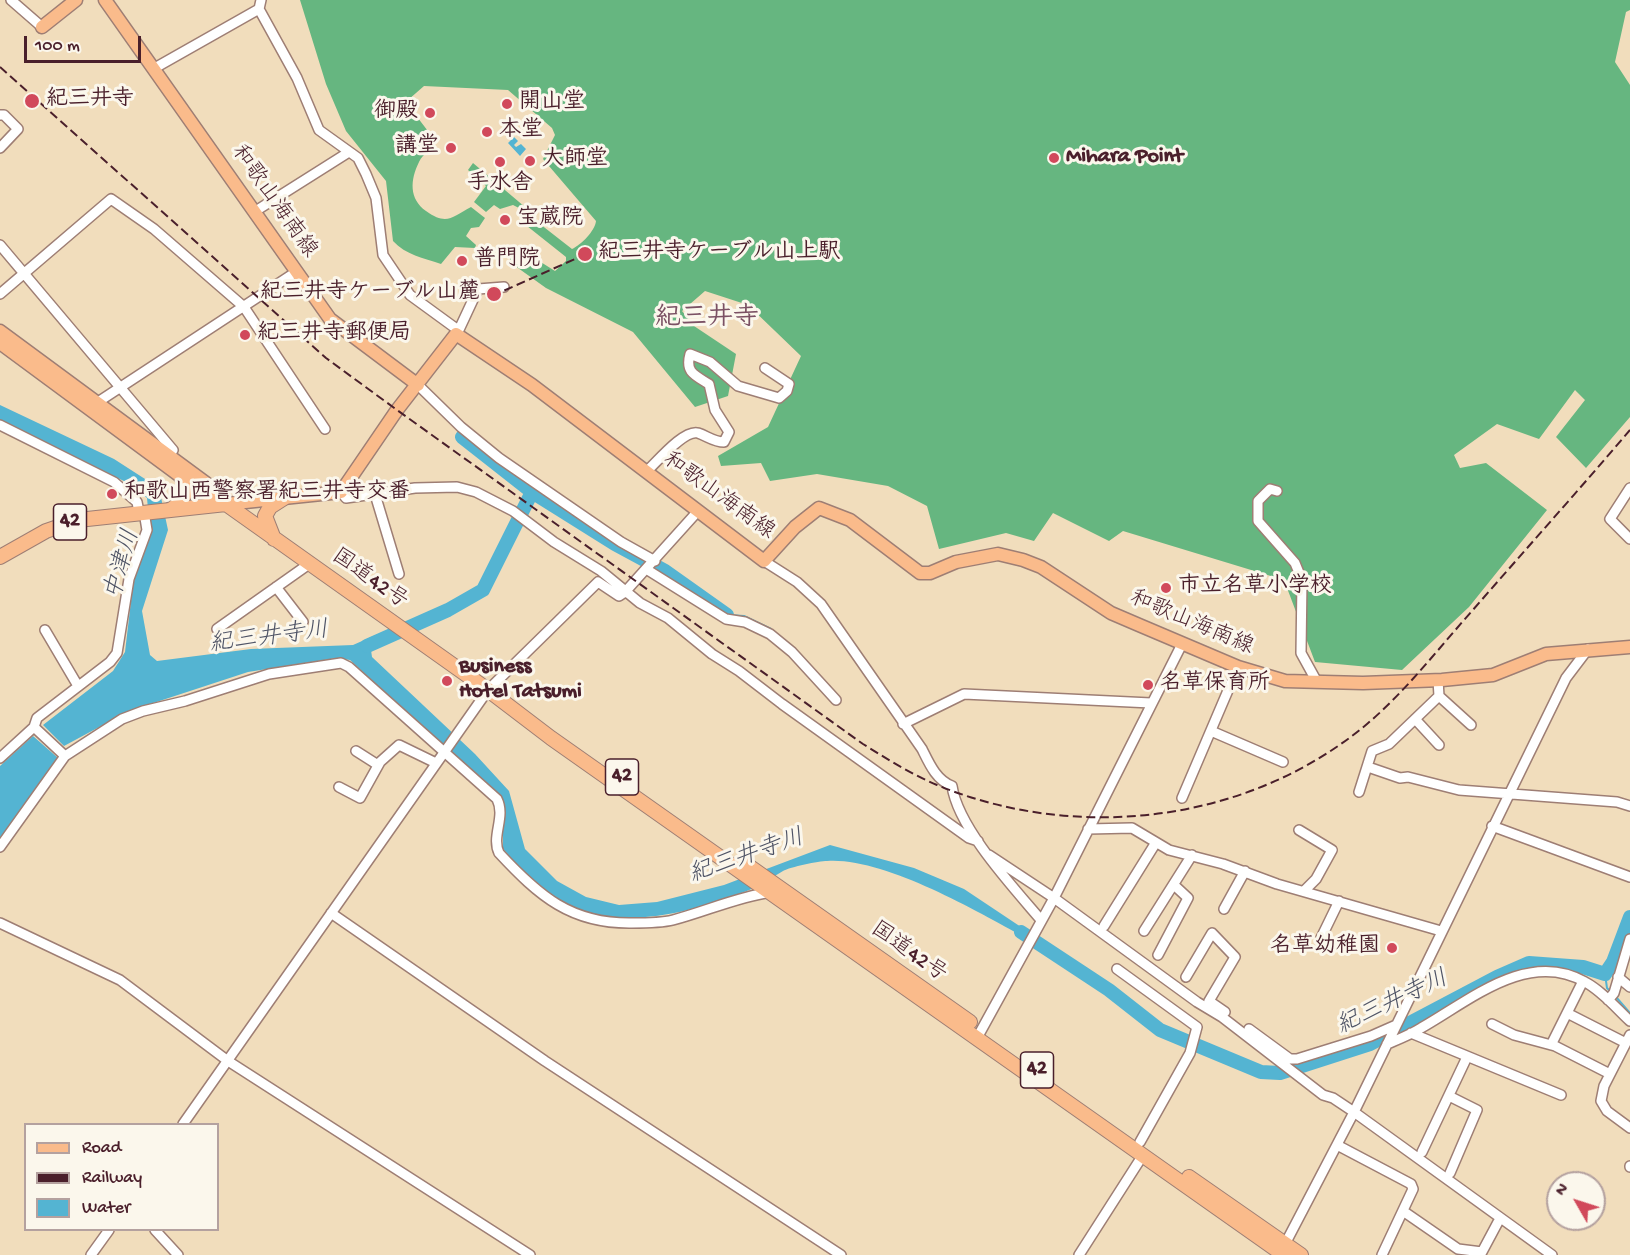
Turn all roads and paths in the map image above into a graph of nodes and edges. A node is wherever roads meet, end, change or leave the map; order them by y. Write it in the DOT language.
graph roads {
  1 [pos="11,0"];
  2 [pos="76,0"];
  3 [pos="105,0"];
  4 [pos="260,5"];
  5 [pos="42,27"];
  6 [pos="153,69"];
  7 [pos="0,115"];
  8 [pos="0,148"];
  9 [pos="349,152"];
  10 [pos="254,212"];
  11 [pos="0,245"];
  12 [pos="296,272"];
  13 [pos="25,273"];
  14 [pos="504,287"];
  15 [pos="0,294"];
  16 [pos="244,307"];
  17 [pos="0,331"];
  18 [pos="457,332"];
  19 [pos="0,343"];
  20 [pos="765,368"];
  21 [pos="418,385"];
  22 [pos="121,387"];
  23 [pos="95,408"];
  24 [pos="0,425"];
  25 [pos="325,429"];
  26 [pos="169,457"];
  27 [pos="646,471"];
  28 [pos="178,474"];
  29 [pos="1630,488"];
  30 [pos="342,491"];
  31 [pos="1277,491"];
  32 [pos="377,495"];
  33 [pos="284,498"];
  34 [pos="226,504"];
  35 [pos="169,510"];
  36 [pos="698,511"];
  37 [pos="143,512"];
  38 [pos="1630,539"];
  39 [pos="274,540"];
  40 [pos="0,557"];
  41 [pos="654,561"];
  42 [pos="764,561"];
  43 [pos="309,564"];
  44 [pos="646,569"];
  45 [pos="399,574"];
  46 [pos="276,587"];
  47 [pos="625,592"];
  48 [pos="303,622"];
  49 [pos="217,629"];
  50 [pos="45,630"];
  51 [pos="1182,644"];
  52 [pos="1630,647"];
  53 [pos="1588,649"];
  54 [pos="1238,667"];
  55 [pos="1438,680"];
  56 [pos="1317,682"];
  57 [pos="78,686"];
  58 [pos="488,690"];
  59 [pos="1439,696"];
  60 [pos="836,700"];
  61 [pos="1151,703"];
  62 [pos="1415,719"];
  63 [pos="903,724"];
  64 [pos="1471,725"];
  65 [pos="36,728"];
  66 [pos="1211,731"];
  67 [pos="1439,745"];
  68 [pos="356,751"];
  69 [pos="445,751"];
  70 [pos="63,754"];
  71 [pos="0,758"];
  72 [pos="1283,762"];
  73 [pos="436,763"];
  74 [pos="378,765"];
  75 [pos="1368,766"];
  76 [pos="339,787"];
  77 [pos="1359,792"];
  78 [pos="1508,795"];
  79 [pos="1182,798"];
  80 [pos="1630,806"];
  81 [pos="1492,826"];
  82 [pos="1088,829"];
  83 [pos="1299,830"];
  84 [pos="978,841"];
  85 [pos="1155,844"];
  86 [pos="0,847"];
  87 [pos="989,855"];
  88 [pos="1192,855"];
  89 [pos="1245,872"];
  90 [pos="1630,877"];
  91 [pos="1174,885"];
  92 [pos="772,889"];
  93 [pos="1304,891"];
  94 [pos="1054,898"];
  95 [pos="1339,901"];
  96 [pos="1224,909"];
  97 [pos="331,913"];
  98 [pos="1041,920"];
  99 [pos="0,923"];
  100 [pos="1104,926"];
  101 [pos="1144,931"];
  102 [pos="1441,931"];
  103 [pos="1321,938"];
  104 [pos="1630,939"];
  105 [pos="1158,955"];
  106 [pos="1117,969"];
  107 [pos="1186,977"];
  108 [pos="1618,977"];
  109 [pos="1583,981"];
  110 [pos="1630,987"];
  111 [pos="1611,997"];
  112 [pos="1567,1013"];
  113 [pos="1630,1021"];
  114 [pos="1492,1024"];
  115 [pos="1396,1025"];
  116 [pos="1412,1033"];
  117 [pos="979,1034"];
  118 [pos="1628,1039"];
  119 [pos="1388,1042"];
  120 [pos="1551,1045"];
  121 [pos="1467,1058"];
  122 [pos="228,1061"];
  123 [pos="1610,1074"];
  124 [pos="1561,1095"];
  125 [pos="1449,1096"];
  126 [pos="1354,1112"];
  127 [pos="184,1123"];
  128 [pos="1630,1128"];
  129 [pos="1337,1145"];
  130 [pos="1142,1149"];
  131 [pos="1422,1152"];
  132 [pos="1450,1173"];
  133 [pos="1403,1211"];
  134 [pos="1498,1222"];
  135 [pos="108,1231"];
  136 [pos="156,1231"];
  137 [pos="1283,1250"];
  138 [pos="91,1255"];
  139 [pos="178,1255"];
  140 [pos="530,1255"];
  141 [pos="841,1255"];
  142 [pos="1079,1255"];
  143 [pos="1301,1255"];
  144 [pos="1382,1255"];
  145 [pos="1552,1255"];
  1 -- 5 [label="street"];
  2 -- 5 [label="main road"];
  3 -- 6 [label="main road, 和歌山海南線"];
  4 -- 6 [label="street"];
  4 -- 9 [label="street"];
  6 -- 10 [label="main road, 和歌山海南線"];
  7 -- 8 [label="street"];
  9 -- 10 [label="street"];
  9 -- 18 [label="street"];
  10 -- 12 [label="main road, 和歌山海南線"];
  11 -- 13 [label="street"];
  12 -- 16 [label="street"];
  12 -- 21 [label="main road, 和歌山海南線"];
  13 -- 15 [label="street"];
  13 -- 16 [label="street"];
  13 -- 22 [label="street"];
  14 -- 18 [label="street"];
  16 -- 22 [label="street"];
  16 -- 25 [label="street"];
  17 -- 23 [label="main road"];
  18 -- 21 [label="main road"];
  18 -- 27 [label="main road, 和歌山海南線"];
  19 -- 23 [label="main road"];
  20 -- 27 [label="street"];
  21 -- 30 [label="main road"];
  21 -- 41 [label="street"];
  22 -- 23 [label="street"];
  22 -- 26 [label="street"];
  23 -- 26 [label="main road"];
  23 -- 28 [label="main road"];
  24 -- 37 [label="street"];
  26 -- 34 [label="main road"];
  27 -- 36 [label="main road, 和歌山海南線"];
  28 -- 34 [label="main road"];
  28 -- 35 [label="main road"];
  29 -- 38 [label="street"];
  30 -- 32 [label="street"];
  30 -- 33 [label="main road"];
  31 -- 56 [label="street"];
  32 -- 45 [label="street"];
  32 -- 47 [label="street"];
  33 -- 34 [label="main road"];
  33 -- 39 [label="highway"];
  34 -- 35 [label="highway, 42"];
  34 -- 39 [label="highway, 国道42号 / 42"];
  35 -- 37 [label="highway, 42"];
  36 -- 41 [label="street"];
  36 -- 42 [label="main road, 和歌山海南線"];
  37 -- 40 [label="highway, 42"];
  37 -- 57 [label="street"];
  39 -- 43 [label="highway, 国道42号 / 42"];
  41 -- 44 [label="street"];
  42 -- 51 [label="main road, 和歌山海南線"];
  42 -- 63 [label="street"];
  43 -- 46 [label="street"];
  43 -- 58 [label="highway, 国道42号 / 42"];
  44 -- 47 [label="street"];
  44 -- 60 [label="street"];
  46 -- 48 [label="street"];
  46 -- 49 [label="street"];
  47 -- 58 [label="street"];
  47 -- 84 [label="street"];
  50 -- 57 [label="street"];
  51 -- 54 [label="main road, 和歌山海南線"];
  51 -- 61 [label="street"];
  52 -- 53 [label="main road, 和歌山海南線"];
  53 -- 55 [label="main road, 和歌山海南線"];
  53 -- 78 [label="street"];
  54 -- 56 [label="main road, 和歌山海南線"];
  54 -- 66 [label="street"];
  55 -- 56 [label="main road, 和歌山海南線"];
  55 -- 59 [label="street"];
  57 -- 65 [label="street"];
  58 -- 69 [label="street"];
  58 -- 92 [label="highway, 国道42号 / 42"];
  59 -- 62 [label="street"];
  59 -- 64 [label="street"];
  61 -- 63 [label="street"];
  61 -- 82 [label="street"];
  62 -- 67 [label="street"];
  62 -- 75 [label="street"];
  63 -- 84 [label="street"];
  65 -- 70 [label="street"];
  65 -- 71 [label="street"];
  66 -- 72 [label="street"];
  66 -- 79 [label="street"];
  68 -- 74 [label="street"];
  69 -- 70 [label="street"];
  69 -- 73 [label="street"];
  69 -- 92 [label="street"];
  70 -- 86 [label="street"];
  73 -- 74 [label="street"];
  73 -- 97 [label="street"];
  74 -- 76 [label="street"];
  75 -- 77 [label="street"];
  75 -- 78 [label="street"];
  78 -- 80 [label="street"];
  78 -- 81 [label="street"];
  81 -- 90 [label="street"];
  81 -- 102 [label="street"];
  82 -- 85 [label="street"];
  82 -- 94 [label="street"];
  83 -- 93 [label="street"];
  84 -- 87 [label="street"];
  85 -- 88 [label="street"];
  85 -- 100 [label="street"];
  87 -- 94 [label="street"];
  87 -- 98 [label="street"];
  88 -- 89 [label="street"];
  88 -- 91 [label="street"];
  89 -- 93 [label="street"];
  89 -- 96 [label="street"];
  91 -- 101 [label="street"];
  91 -- 105 [label="street"];
  92 -- 117 [label="highway, 国道42号 / 42"];
  93 -- 95 [label="street"];
  94 -- 98 [label="street"];
  94 -- 126 [label="street"];
  95 -- 102 [label="street"];
  95 -- 103 [label="street"];
  97 -- 122 [label="street"];
  97 -- 141 [label="street"];
  98 -- 117 [label="street"];
  99 -- 122 [label="street"];
  102 -- 115 [label="street"];
  104 -- 108 [label="street"];
  106 -- 130 [label="street"];
  107 -- 115 [label="street"];
  108 -- 110 [label="street"];
  108 -- 111 [label="street"];
  109 -- 111 [label="street"];
  109 -- 112 [label="street"];
  109 -- 116 [label="street"];
  111 -- 113 [label="street"];
  112 -- 118 [label="street"];
  112 -- 120 [label="street"];
  114 -- 120 [label="street"];
  115 -- 119 [label="street"];
  116 -- 119 [label="street"];
  116 -- 121 [label="street"];
  117 -- 130 [label="highway, 国道42号 / 42"];
  118 -- 123 [label="street"];
  119 -- 126 [label="street"];
  120 -- 123 [label="street"];
  121 -- 124 [label="street"];
  121 -- 125 [label="street"];
  122 -- 127 [label="street"];
  122 -- 140 [label="street"];
  123 -- 128 [label="street"];
  125 -- 131 [label="street"];
  125 -- 132 [label="street"];
  126 -- 129 [label="street"];
  126 -- 145 [label="street"];
  129 -- 133 [label="street"];
  129 -- 137 [label="street"];
  130 -- 137 [label="highway, 国道42号 / 42"];
  130 -- 142 [label="street"];
  133 -- 134 [label="street"];
  133 -- 144 [label="street"];
  135 -- 138 [label="street"];
  136 -- 139 [label="street"];
  137 -- 143 [label="highway, 国道42号 / 42"];
}
